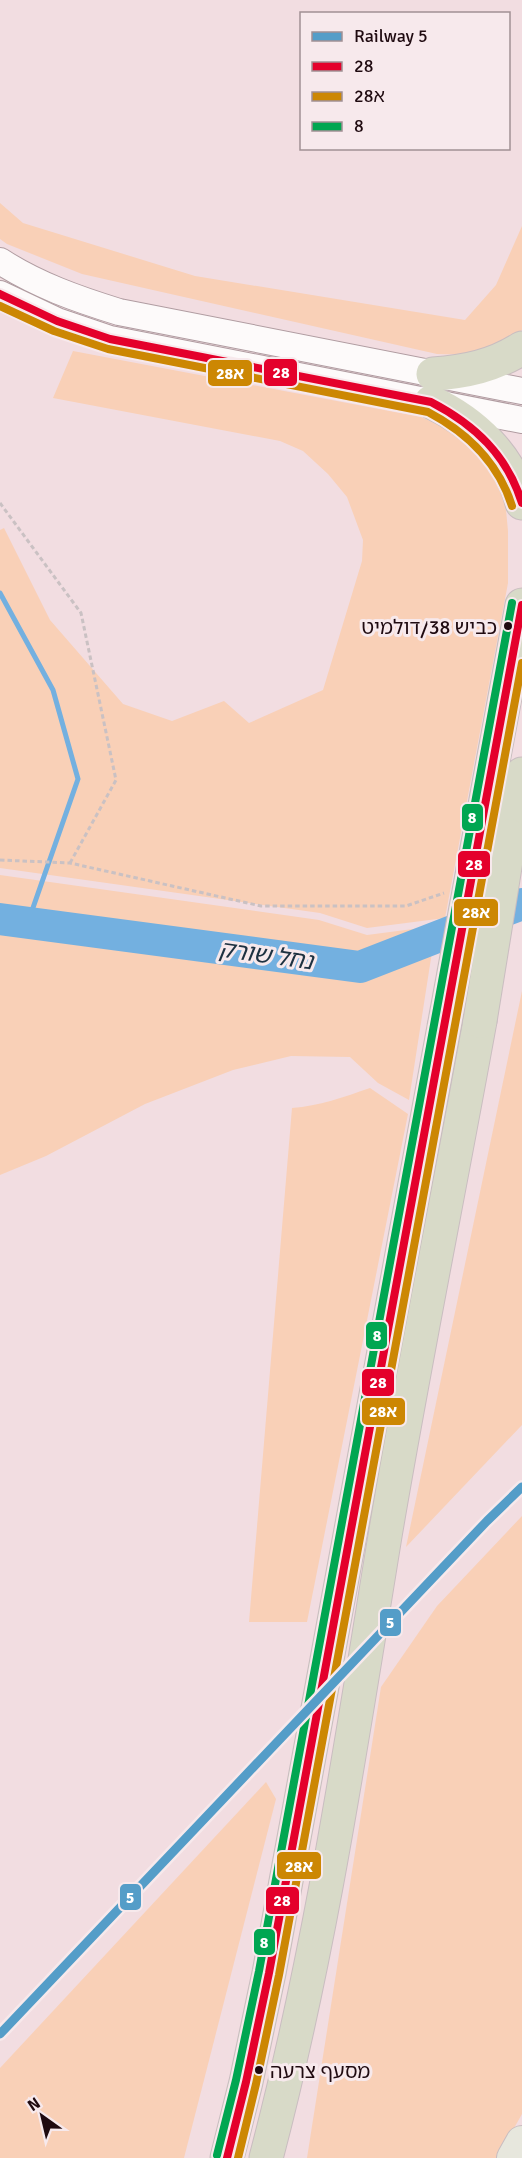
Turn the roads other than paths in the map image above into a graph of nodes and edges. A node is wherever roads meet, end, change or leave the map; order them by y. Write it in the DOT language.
graph roads {
  1 [pos="0,261"];
  2 [pos="0,294"];
  3 [pos="522,348"];
  4 [pos="432,388"];
  5 [pos="522,391"];
  6 [pos="522,420"];
  7 [pos="522,503"];
  8 [pos="522,605"];
  9 [pos="522,774"];
  10 [pos="284,2092"];
  11 [pos="236,2121"];
  12 [pos="522,2142"];
  13 [pos="218,2158"];
  14 [pos="227,2158"];
  15 [pos="266,2158"];
  16 [pos="279,2158"];
  17 [pos="513,2158"];
  1 -- 4 [label="street"];
  2 -- 4 [label="street"];
  3 -- 4 [label="highway"];
  4 -- 5 [label="street"];
  4 -- 6 [label="street"];
  4 -- 7 [label="highway"];
  8 -- 11 [label="highway, bridge"];
  9 -- 10 [label="highway, bridge"];
  10 -- 15 [label="highway"];
  10 -- 16 [label="highway"];
  11 -- 13 [label="highway"];
  11 -- 14 [label="highway"];
  12 -- 17 [label="main road"];
}
